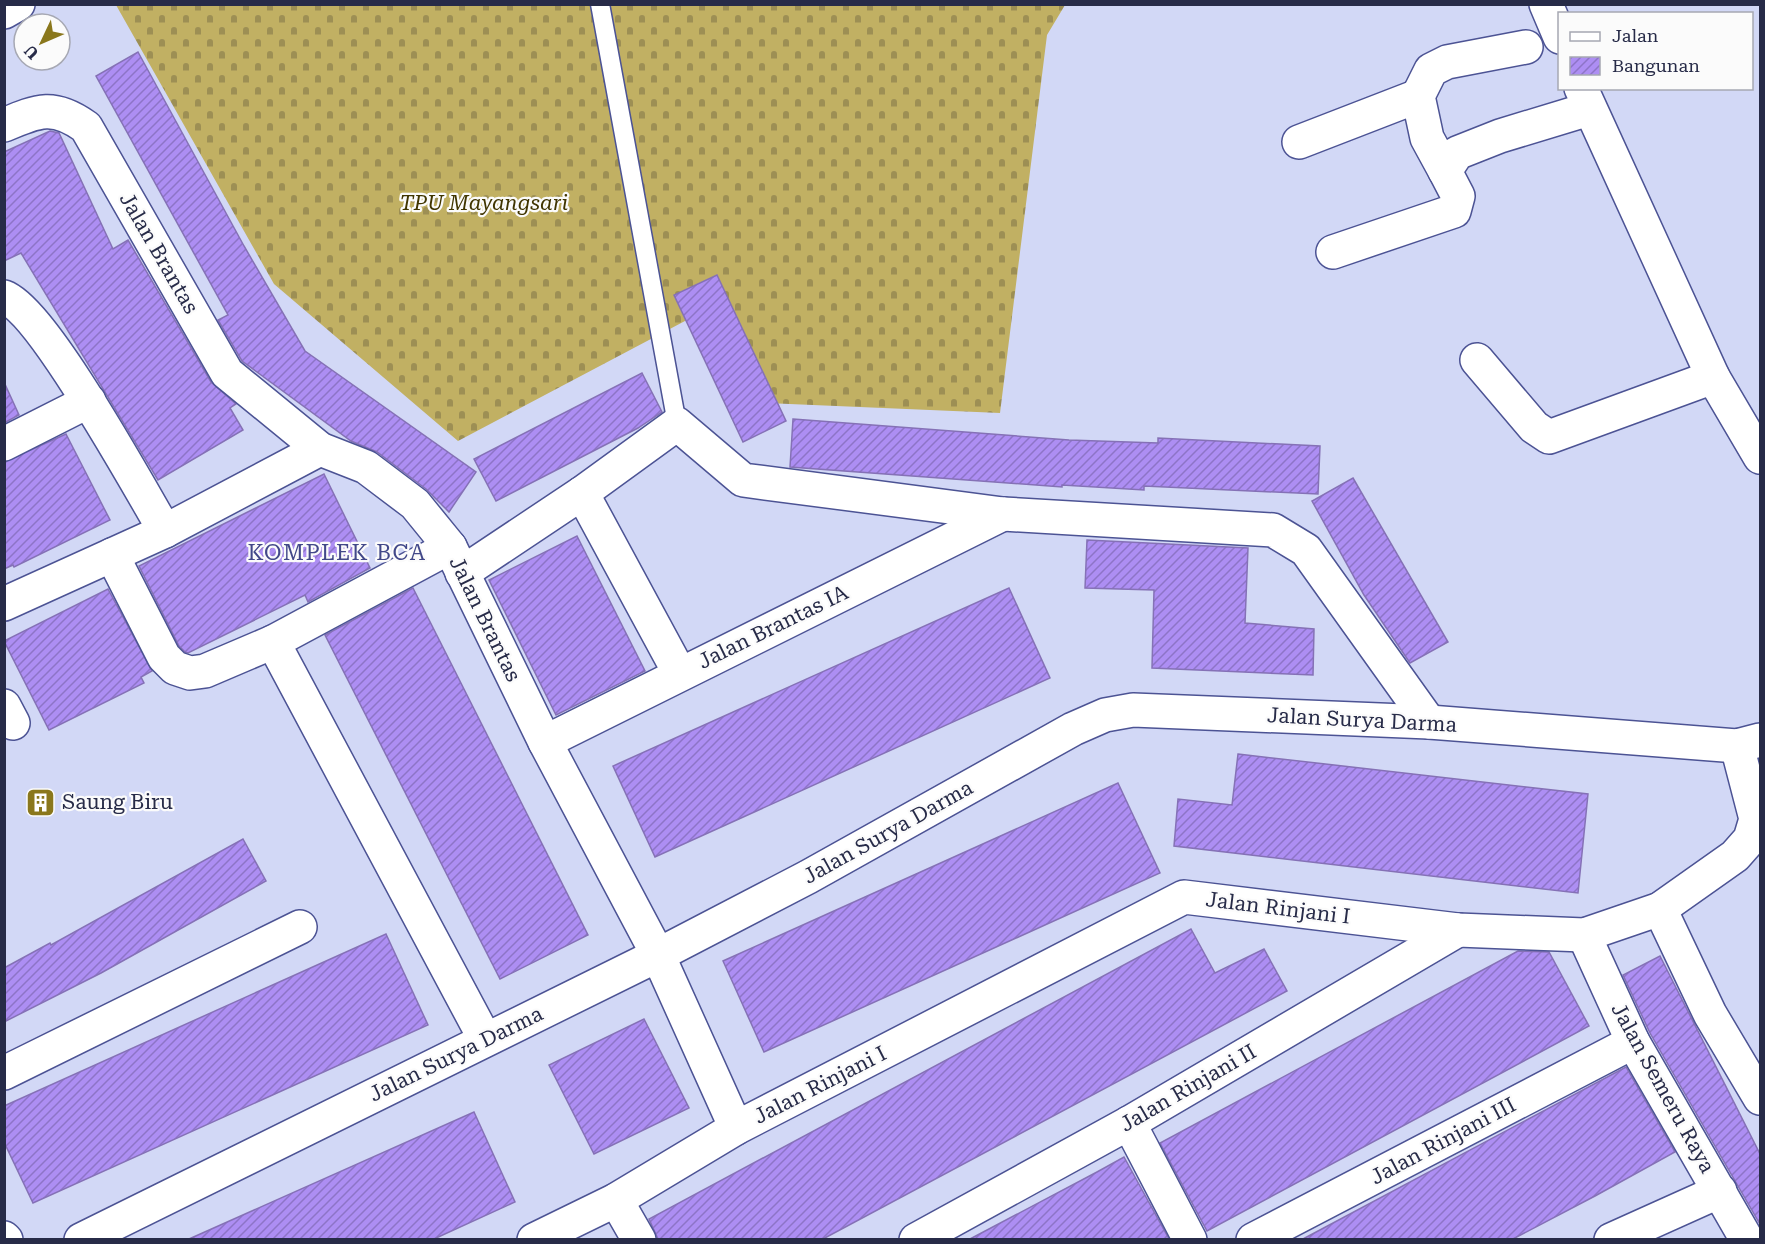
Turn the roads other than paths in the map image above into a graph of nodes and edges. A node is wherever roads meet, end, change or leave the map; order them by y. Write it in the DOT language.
graph roads {
  1 [pos="18,4"];
  2 [pos="600,4"];
  3 [pos="1546,4"];
  4 [pos="4,12"];
  5 [pos="1558,33"];
  6 [pos="1526,47"];
  7 [pos="1418,96"];
  8 [pos="1585,99"];
  9 [pos="4,125"];
  10 [pos="1299,142"];
  11 [pos="1445,171"];
  12 [pos="1333,252"];
  13 [pos="4,297"];
  14 [pos="1477,360"];
  15 [pos="1713,377"];
  16 [pos="89,401"];
  17 [pos="676,424"];
  18 [pos="4,444"];
  19 [pos="320,449"];
  20 [pos="1761,457"];
  21 [pos="582,493"];
  22 [pos="1003,514"];
  23 [pos="165,531"];
  24 [pos="112,555"];
  25 [pos="456,560"];
  26 [pos="4,604"];
  27 [pos="273,642"];
  28 [pos="680,674"];
  29 [pos="1429,722"];
  30 [pos="545,742"];
  31 [pos="1749,743"];
  32 [pos="1660,909"];
  33 [pos="300,927"];
  34 [pos="1458,930"];
  35 [pos="1584,935"];
  36 [pos="658,956"];
  37 [pos="485,1039"];
  38 [pos="1634,1042"];
  39 [pos="4,1073"];
  40 [pos="1761,1098"];
  41 [pos="1129,1123"];
  42 [pos="736,1128"];
  43 [pos="1720,1191"];
  44 [pos="616,1200"];
  45 [pos="81,1239"];
  46 [pos="534,1239"];
  47 [pos="639,1239"];
  48 [pos="916,1239"];
  49 [pos="1190,1239"];
  50 [pos="1253,1239"];
  51 [pos="1611,1239"];
  52 [pos="1747,1239"];
  1 -- 4 [label="street"];
  2 -- 17 [label="lane"];
  3 -- 5 [label="street"];
  6 -- 7 [label="street"];
  7 -- 10 [label="street"];
  7 -- 11 [label="street"];
  8 -- 11 [label="street"];
  8 -- 15 [label="street"];
  9 -- 19 [label="street, Jalan Brantas"];
  11 -- 12 [label="street"];
  13 -- 16 [label="street"];
  14 -- 15 [label="street"];
  15 -- 20 [label="street"];
  16 -- 18 [label="street"];
  16 -- 23 [label="street"];
  17 -- 21 [label="street"];
  17 -- 22 [label="street"];
  19 -- 23 [label="street"];
  19 -- 25 [label="street, Jalan Brantas"];
  21 -- 25 [label="street"];
  21 -- 28 [label="street"];
  22 -- 28 [label="street, Jalan Brantas IA"];
  22 -- 29 [label="street"];
  23 -- 24 [label="street"];
  24 -- 26 [label="street"];
  24 -- 27 [label="street"];
  25 -- 27 [label="street"];
  25 -- 30 [label="street, Jalan Brantas"];
  27 -- 37 [label="street"];
  28 -- 30 [label="street, Jalan Brantas IA"];
  29 -- 31 [label="street, Jalan Surya Darma"];
  29 -- 36 [label="street, Jalan Surya Darma"];
  30 -- 36 [label="street, Jalan Brantas"];
  31 -- 32 [label="street, Jalan Rinjani I"];
  32 -- 35 [label="street, Jalan Rinjani I"];
  32 -- 40 [label="street"];
  33 -- 39 [label="street"];
  34 -- 35 [label="street, Jalan Rinjani I"];
  34 -- 41 [label="street, Jalan Rinjani II"];
  34 -- 42 [label="street, Jalan Rinjani I"];
  35 -- 38 [label="street, Jalan Semeru Raya"];
  36 -- 37 [label="street, Jalan Surya Darma"];
  36 -- 42 [label="street, Jalan Rinjani I"];
  37 -- 45 [label="street, Jalan Surya Darma"];
  38 -- 43 [label="street, Jalan Semeru Raya"];
  38 -- 50 [label="street, Jalan Rinjani III"];
  41 -- 48 [label="street, Jalan Rinjani II"];
  41 -- 49 [label="street"];
  42 -- 44 [label="street, Jalan Rinjani I"];
  43 -- 51 [label="street"];
  43 -- 52 [label="street, Jalan Semeru Raya"];
  44 -- 46 [label="street, Jalan Rinjani I"];
  44 -- 47 [label="street"];
}
